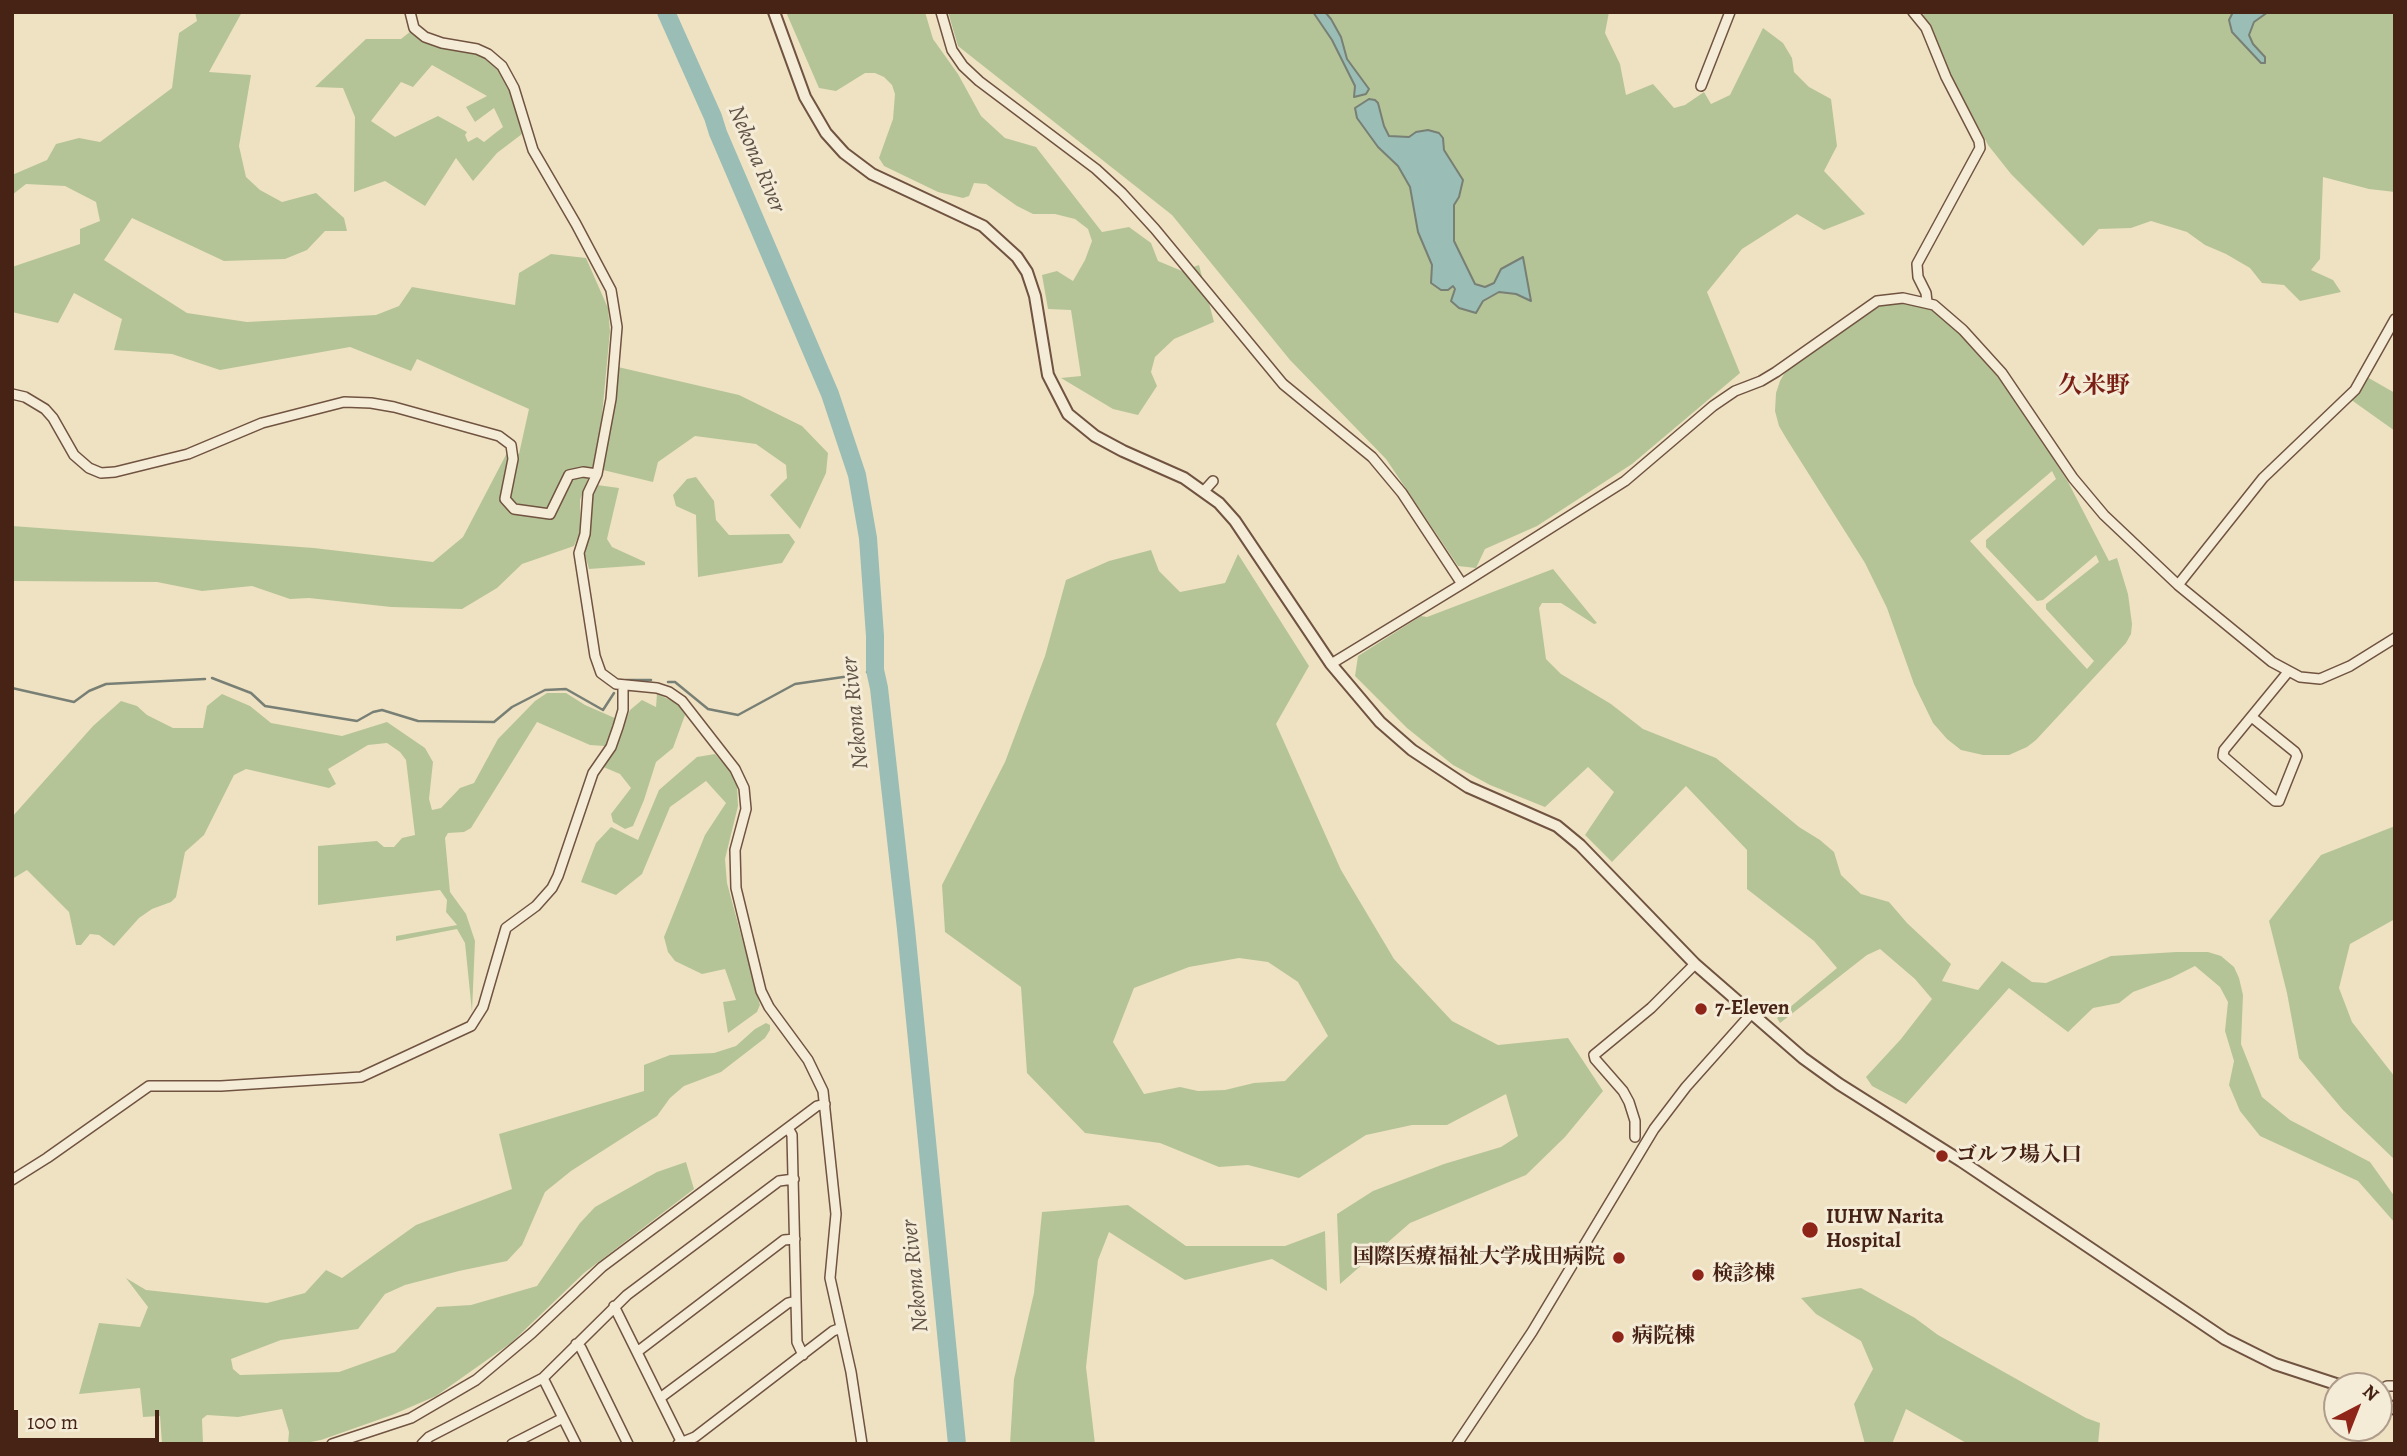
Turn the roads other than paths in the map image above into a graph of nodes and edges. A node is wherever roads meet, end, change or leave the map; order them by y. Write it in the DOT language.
graph roads {
  1 [pos="410,12"];
  2 [pos="774,12"];
  3 [pos="941,12"];
  4 [pos="1730,12"];
  5 [pos="1913,12"];
  6 [pos="1701,86"];
  7 [pos="1927,302"];
  8 [pos="2395,319"];
  9 [pos="12,394"];
  10 [pos="597,474"];
  11 [pos="1213,481"];
  12 [pos="1204,491"];
  13 [pos="1462,584"];
  14 [pos="2178,585"];
  15 [pos="2395,638"];
  16 [pos="1331,664"];
  17 [pos="2288,672"];
  18 [pos="624,686"];
  19 [pos="2253,718"];
  20 [pos="1695,964"];
  21 [pos="1751,1014"];
  22 [pos="825,1104"];
  23 [pos="788,1128"];
  24 [pos="1634,1137"];
  25 [pos="794,1179"];
  26 [pos="12,1180"];
  27 [pos="795,1239"];
  28 [pos="796,1301"];
  29 [pos="614,1306"];
  30 [pos="841,1328"];
  31 [pos="576,1344"];
  32 [pos="637,1352"];
  33 [pos="803,1355"];
  34 [pos="543,1378"];
  35 [pos="2323,1380"];
  36 [pos="660,1398"];
  37 [pos="563,1418"];
  38 [pos="680,1443"];
  39 [pos="332,1444"];
  40 [pos="422,1444"];
  41 [pos="512,1444"];
  42 [pos="576,1444"];
  43 [pos="628,1444"];
  44 [pos="862,1444"];
  45 [pos="1457,1444"];
  1 -- 10 [label="street"];
  2 -- 12 [label="street"];
  3 -- 13 [label="street"];
  4 -- 6 [label="street"];
  5 -- 7 [label="street"];
  7 -- 13 [label="street"];
  7 -- 14 [label="street"];
  8 -- 14 [label="street"];
  9 -- 10 [label="street"];
  10 -- 18 [label="street"];
  11 -- 12 [label="street"];
  12 -- 16 [label="street"];
  13 -- 16 [label="street"];
  14 -- 17 [label="street"];
  15 -- 17 [label="street"];
  16 -- 20 [label="street"];
  17 -- 19 [label="street"];
  18 -- 22 [label="street"];
  18 -- 26 [label="street"];
  19 -- 19 [label="street"];
  20 -- 21 [label="street"];
  20 -- 24 [label="street"];
  21 -- 35 [label="street"];
  21 -- 45 [label="street"];
  22 -- 23 [label="street"];
  22 -- 30 [label="street"];
  23 -- 25 [label="street"];
  23 -- 39 [label="street"];
  25 -- 27 [label="street"];
  25 -- 29 [label="street"];
  27 -- 28 [label="street"];
  27 -- 32 [label="street"];
  28 -- 33 [label="street"];
  28 -- 36 [label="street"];
  29 -- 31 [label="street"];
  29 -- 32 [label="street"];
  30 -- 33 [label="street"];
  30 -- 44 [label="street"];
  31 -- 34 [label="street"];
  31 -- 43 [label="street"];
  32 -- 36 [label="street"];
  33 -- 38 [label="street"];
  34 -- 37 [label="street"];
  34 -- 40 [label="street"];
  36 -- 38 [label="street"];
  37 -- 41 [label="street"];
  37 -- 42 [label="street"];
}
